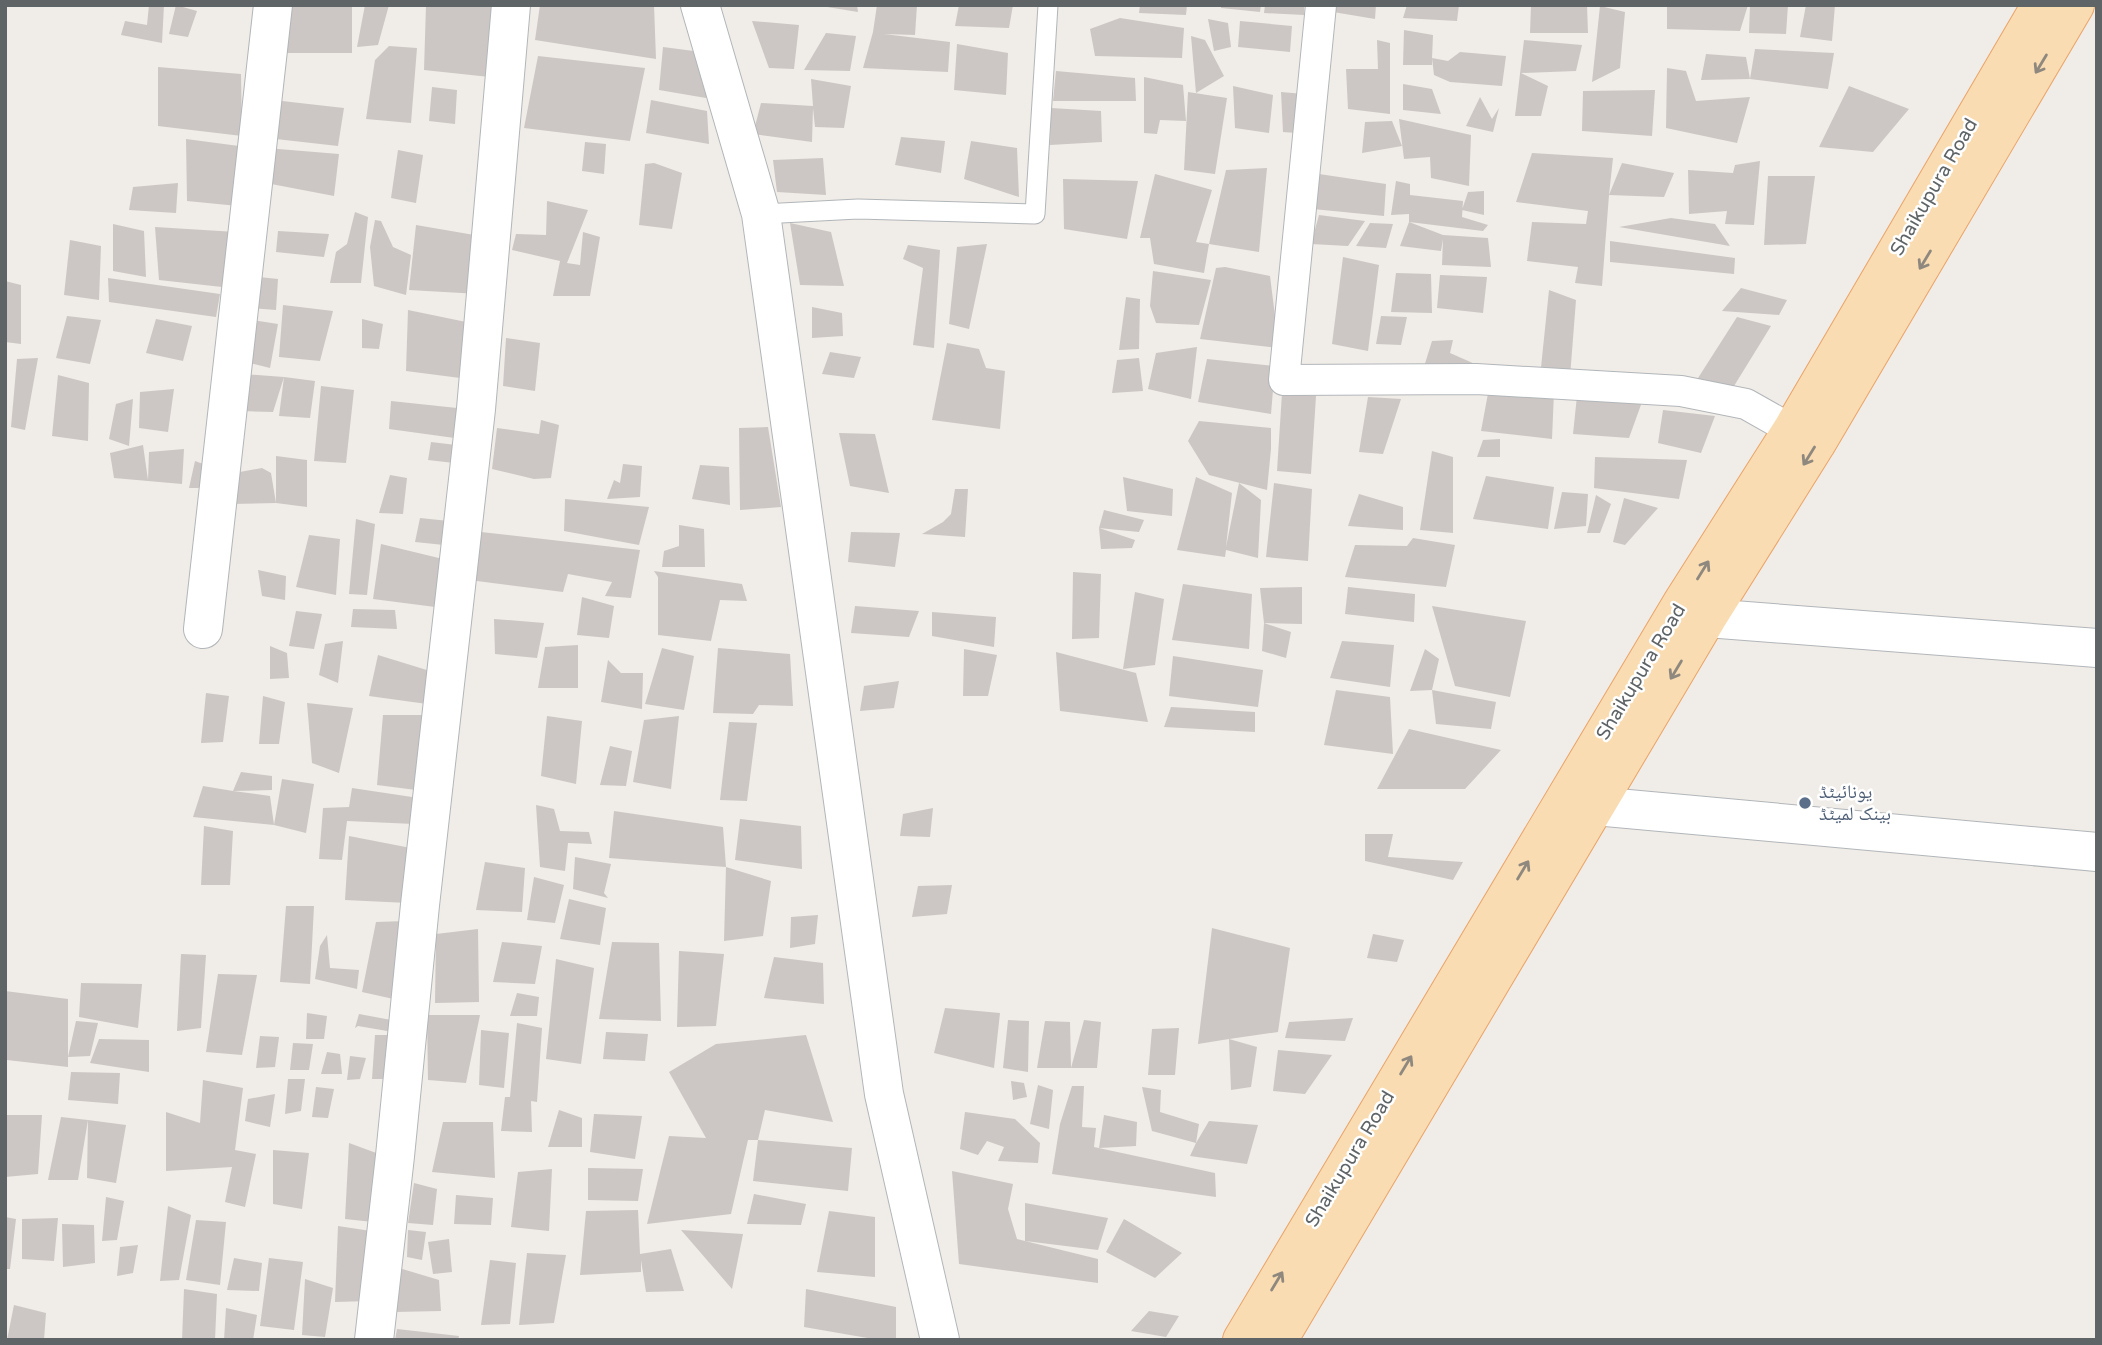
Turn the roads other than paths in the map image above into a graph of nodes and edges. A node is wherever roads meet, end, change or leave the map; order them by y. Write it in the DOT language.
graph roads {
  1 [pos="273,5"];
  2 [pos="511,5"];
  3 [pos="699,5"];
  4 [pos="1048,5"];
  5 [pos="1321,5"];
  6 [pos="2041,5"];
  7 [pos="2075,5"];
  8 [pos="761,214"];
  9 [pos="1792,430"];
  10 [pos="1707,618"];
  11 [pos="203,629"];
  12 [pos="2097,648"];
  13 [pos="1595,806"];
  14 [pos="2097,852"];
  15 [pos="374,1340"];
  16 [pos="940,1340"];
  17 [pos="1242,1340"];
  18 [pos="1278,1340"];
  1 -- 11 [label="street"];
  2 -- 15 [label="street"];
  3 -- 8 [label="street"];
  4 -- 8 [label="lane"];
  5 -- 9 [label="street"];
  6 -- 9 [label="main road, Shaikupura Road"];
  7 -- 10 [label="main road, Shaikupura Road, one-way"];
  8 -- 16 [label="street"];
  17 -- 9 [label="main road, Shaikupura Road, one-way"];
  10 -- 12 [label="street"];
  10 -- 13 [label="main road, Shaikupura Road, one-way"];
  13 -- 14 [label="street"];
  13 -- 18 [label="main road, Shaikupura Road"];
}
